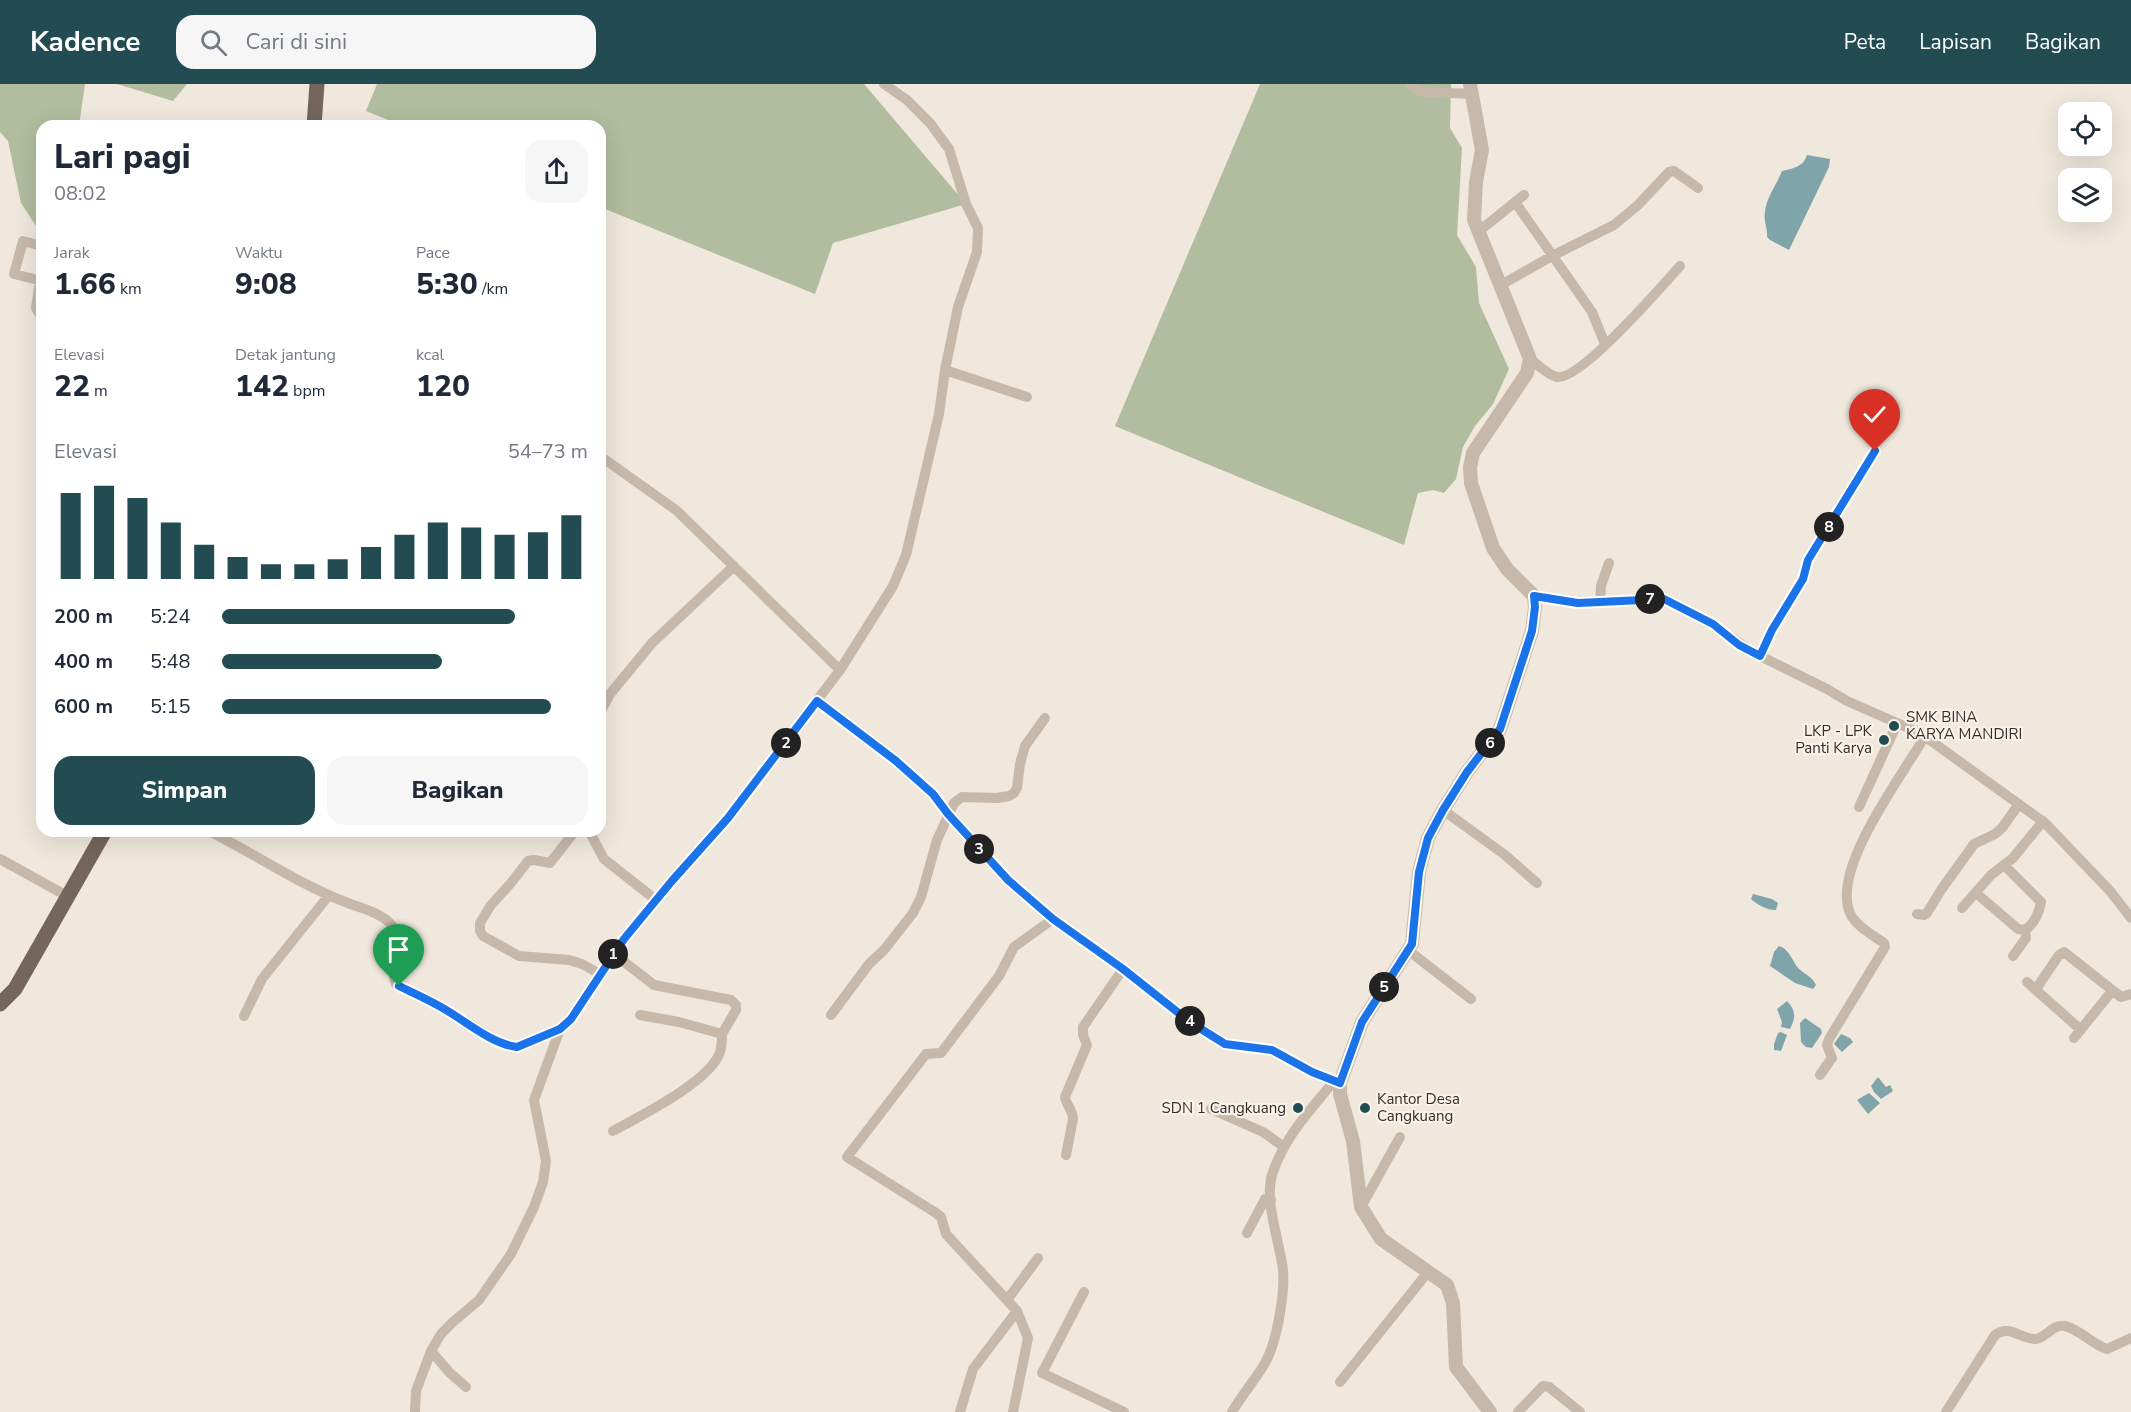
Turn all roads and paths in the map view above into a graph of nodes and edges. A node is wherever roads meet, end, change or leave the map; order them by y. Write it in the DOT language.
graph roads {
  1 [pos="317,84"];
  2 [pos="884,84"];
  3 [pos="1410,84"];
  4 [pos="1471,89"];
  5 [pos="314,120"];
  6 [pos="1698,188"];
  7 [pos="1478,232"];
  8 [pos="36,244"];
  9 [pos="1552,256"];
  10 [pos="1680,266"];
  11 [pos="36,280"];
  12 [pos="1501,285"];
  13 [pos="1605,344"];
  14 [pos="1530,359"];
  15 [pos="945,370"];
  16 [pos="1027,397"];
  17 [pos="1875,451"];
  18 [pos="606,460"];
  19 [pos="1609,563"];
  20 [pos="734,566"];
  21 [pos="1534,596"];
  22 [pos="1600,603"];
  23 [pos="1760,656"];
  24 [pos="840,670"];
  25 [pos="817,701"];
  26 [pos="606,704"];
  27 [pos="1045,718"];
  28 [pos="1897,724"];
  29 [pos="1925,736"];
  30 [pos="2019,804"];
  31 [pos="1859,807"];
  32 [pos="1443,810"];
  33 [pos="948,814"];
  34 [pos="2043,821"];
  35 [pos="101,837"];
  36 [pos="220,837"];
  37 [pos="570,837"];
  38 [pos="592,837"];
  39 [pos="0,859"];
  40 [pos="2004,866"];
  41 [pos="1537,883"];
  42 [pos="1976,893"];
  43 [pos="329,895"];
  44 [pos="67,896"];
  45 [pos="656,900"];
  46 [pos="1962,908"];
  47 [pos="1917,914"];
  48 [pos="2131,918"];
  49 [pos="1053,919"];
  50 [pos="2025,930"];
  51 [pos="1409,951"];
  52 [pos="614,954"];
  53 [pos="2013,956"];
  54 [pos="1123,969"];
  55 [pos="600,974"];
  56 [pos="2112,991"];
  57 [pos="2131,994"];
  58 [pos="1471,999"];
  59 [pos="0,1004"];
  60 [pos="640,1015"];
  61 [pos="831,1015"];
  62 [pos="244,1016"];
  63 [pos="560,1029"];
  64 [pos="722,1034"];
  65 [pos="1820,1075"];
  66 [pos="1337,1082"];
  67 [pos="1211,1109"];
  68 [pos="614,1131"];
  69 [pos="1400,1137"];
  70 [pos="1284,1147"];
  71 [pos="1066,1155"];
  72 [pos="1271,1200"];
  73 [pos="1361,1207"];
  74 [pos="1247,1233"];
  75 [pos="1038,1258"];
  76 [pos="1428,1272"];
  77 [pos="1084,1292"];
  78 [pos="1007,1300"];
  79 [pos="1017,1311"];
  80 [pos="2131,1338"];
  81 [pos="431,1351"];
  82 [pos="1340,1382"];
  83 [pos="466,1387"];
  84 [pos="415,1412"];
  85 [pos="960,1412"];
  86 [pos="1013,1412"];
  87 [pos="1124,1412"];
  88 [pos="1232,1412"];
  89 [pos="1490,1412"];
  90 [pos="1518,1412"];
  91 [pos="1580,1412"];
  92 [pos="1946,1412"];
  1 -- 5 [label="main road"];
  2 -- 15 [label="street"];
  3 -- 4 [label="street"];
  4 -- 7 [label="street"];
  6 -- 9 [label="street"];
  7 -- 9 [label="street"];
  7 -- 12 [label="street"];
  8 -- 11 [label="street"];
  9 -- 12 [label="street"];
  9 -- 13 [label="street"];
  10 -- 13 [label="street"];
  12 -- 14 [label="street"];
  13 -- 14 [label="street"];
  14 -- 21 [label="street"];
  15 -- 16 [label="street"];
  15 -- 24 [label="street"];
  17 -- 23 [label="street"];
  18 -- 20 [label="street"];
  19 -- 22 [label="street"];
  20 -- 24 [label="street"];
  20 -- 26 [label="street"];
  21 -- 22 [label="street"];
  21 -- 32 [label="street"];
  22 -- 23 [label="street"];
  23 -- 28 [label="street"];
  24 -- 25 [label="street"];
  25 -- 33 [label="street"];
  25 -- 45 [label="street"];
  27 -- 33 [label="street"];
  28 -- 29 [label="street"];
  28 -- 31 [label="street"];
  29 -- 30 [label="street"];
  29 -- 65 [label="street"];
  30 -- 34 [label="street"];
  30 -- 47 [label="street"];
  32 -- 41 [label="street"];
  32 -- 51 [label="street"];
  33 -- 49 [label="street"];
  33 -- 61 [label="street"];
  34 -- 40 [label="street"];
  34 -- 48 [label="street"];
  35 -- 44 [label="main road"];
  36 -- 43 [label="street"];
  37 -- 55 [label="street"];
  38 -- 45 [label="street"];
  39 -- 44 [label="street"];
  40 -- 42 [label="street"];
  40 -- 50 [label="street"];
  42 -- 46 [label="street"];
  42 -- 50 [label="street"];
  43 -- 62 [label="street"];
  43 -- 63 [label="street"];
  44 -- 59 [label="main road"];
  45 -- 52 [label="street"];
  49 -- 54 [label="street"];
  49 -- 78 [label="street"];
  50 -- 53 [label="street"];
  51 -- 58 [label="street"];
  51 -- 66 [label="street"];
  52 -- 55 [label="street"];
  52 -- 64 [label="street"];
  54 -- 66 [label="street"];
  54 -- 71 [label="street"];
  55 -- 63 [label="street"];
  56 -- 56 [label="street"];
  56 -- 57 [label="street"];
  60 -- 64 [label="street"];
  63 -- 81 [label="street"];
  64 -- 68 [label="street"];
  66 -- 70 [label="street"];
  66 -- 73 [label="street"];
  67 -- 70 [label="street"];
  69 -- 73 [label="street"];
  70 -- 72 [label="street"];
  72 -- 74 [label="street"];
  72 -- 88 [label="street"];
  73 -- 76 [label="street"];
  75 -- 78 [label="street"];
  76 -- 82 [label="street"];
  76 -- 89 [label="street"];
  77 -- 87 [label="street"];
  78 -- 79 [label="street"];
  79 -- 85 [label="street"];
  79 -- 86 [label="street"];
  80 -- 92 [label="street"];
  81 -- 83 [label="street"];
  81 -- 84 [label="street"];
  90 -- 91 [label="street"];
}
